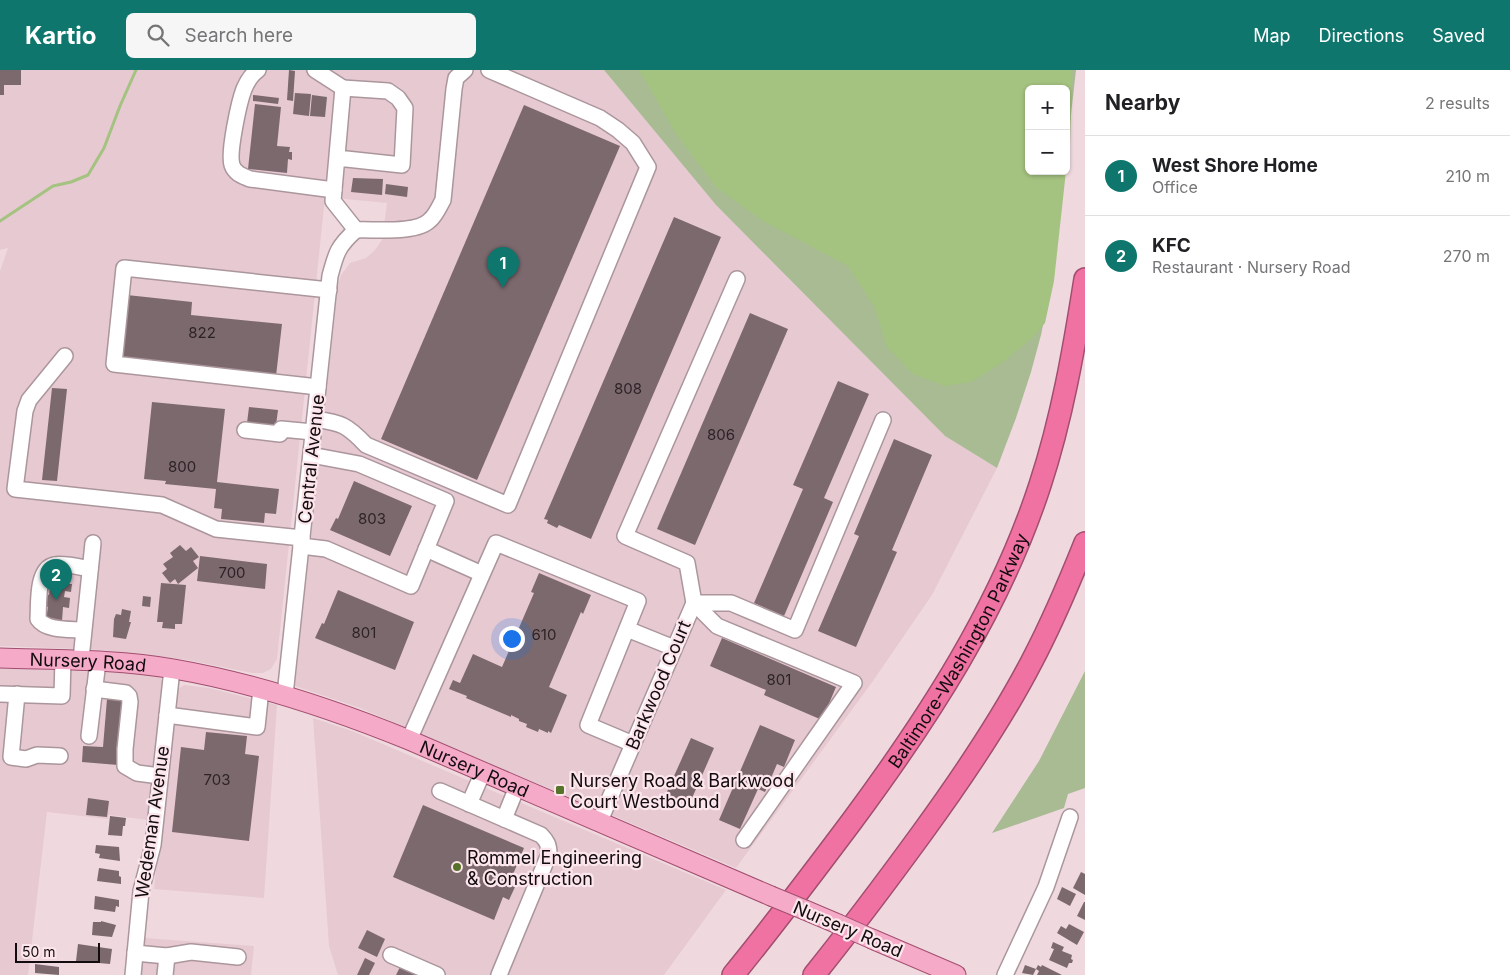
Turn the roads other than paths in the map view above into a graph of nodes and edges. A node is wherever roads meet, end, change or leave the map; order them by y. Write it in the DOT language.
graph roads {
  1 [pos="258,70"];
  2 [pos="314,70"];
  3 [pos="465,70"];
  4 [pos="488,70"];
  5 [pos="343,88"];
  6 [pos="337,158"];
  7 [pos="334,190"];
  8 [pos="356,230"];
  9 [pos="737,279"];
  10 [pos="1085,279"];
  11 [pos="329,290"];
  12 [pos="65,356"];
  13 [pos="318,387"];
  14 [pos="883,420"];
  15 [pos="314,426"];
  16 [pos="245,430"];
  17 [pos="311,455"];
  18 [pos="302,542"];
  19 [pos="93,543"];
  20 [pos="1085,543"];
  21 [pos="426,549"];
  22 [pos="90,569"];
  23 [pos="482,574"];
  24 [pos="694,603"];
  25 [pos="627,629"];
  26 [pos="83,630"];
  27 [pos="674,648"];
  28 [pos="0,658"];
  29 [pos="81,660"];
  30 [pos="172,669"];
  31 [pos="94,689"];
  32 [pos="262,689"];
  33 [pos="0,694"];
  34 [pos="16,694"];
  35 [pos="285,696"];
  36 [pos="167,715"];
  37 [pos="89,736"];
  38 [pos="409,740"];
  39 [pos="633,744"];
  40 [pos="60,756"];
  41 [pos="5,757"];
  42 [pos="482,772"];
  43 [pos="160,776"];
  44 [pos="517,787"];
  45 [pos="440,791"];
  46 [pos="469,804"];
  47 [pos="1070,817"];
  48 [pos="504,819"];
  49 [pos="599,823"];
  50 [pos="744,840"];
  51 [pos="135,953"];
  52 [pos="391,955"];
  53 [pos="167,956"];
  54 [pos="238,958"];
  55 [pos="133,975"];
  56 [pos="165,975"];
  57 [pos="437,975"];
  58 [pos="499,975"];
  59 [pos="733,975"];
  60 [pos="814,975"];
  61 [pos="956,975"];
  62 [pos="1005,975"];
  1 -- 7 [label="street"];
  2 -- 5 [label="street"];
  3 -- 8 [label="street"];
  4 -- 15 [label="street"];
  5 -- 6 [label="street"];
  5 -- 6 [label="street"];
  6 -- 7 [label="street"];
  7 -- 8 [label="street"];
  8 -- 11 [label="street, Central Avenue"];
  9 -- 24 [label="street"];
  10 -- 59 [label="highway, Baltimore-Washington Parkway"];
  11 -- 13 [label="street, Central Avenue"];
  11 -- 13 [label="street"];
  12 -- 18 [label="street"];
  13 -- 15 [label="street, Central Avenue"];
  14 -- 24 [label="street"];
  15 -- 16 [label="street"];
  15 -- 17 [label="street, Central Avenue"];
  17 -- 18 [label="street, Central Avenue"];
  17 -- 21 [label="street"];
  18 -- 21 [label="street"];
  18 -- 35 [label="street, Central Avenue"];
  19 -- 22 [label="street"];
  20 -- 60 [label="highway"];
  21 -- 23 [label="street"];
  22 -- 26 [label="street"];
  22 -- 26 [label="street"];
  23 -- 25 [label="street"];
  23 -- 38 [label="street"];
  24 -- 27 [label="street, Barkwood Court"];
  24 -- 50 [label="street"];
  25 -- 27 [label="street"];
  25 -- 39 [label="street"];
  26 -- 29 [label="street"];
  27 -- 39 [label="street, Barkwood Court"];
  28 -- 29 [label="main road, Nursery Road"];
  29 -- 30 [label="main road, Nursery Road"];
  29 -- 31 [label="street"];
  29 -- 34 [label="street"];
  30 -- 32 [label="main road, Nursery Road"];
  30 -- 36 [label="street, Wedeman Avenue"];
  31 -- 37 [label="street"];
  31 -- 43 [label="street"];
  32 -- 35 [label="main road, Nursery Road"];
  32 -- 36 [label="street"];
  33 -- 34 [label="street"];
  34 -- 41 [label="street"];
  35 -- 38 [label="main road, Nursery Road"];
  36 -- 43 [label="street, Wedeman Avenue"];
  38 -- 42 [label="main road, Nursery Road"];
  39 -- 49 [label="street, Barkwood Court"];
  40 -- 41 [label="street"];
  42 -- 44 [label="main road, Nursery Road"];
  42 -- 46 [label="street"];
  43 -- 51 [label="street, Wedeman Avenue"];
  44 -- 48 [label="street"];
  44 -- 49 [label="main road, Nursery Road"];
  45 -- 46 [label="street"];
  46 -- 48 [label="street"];
  47 -- 62 [label="street"];
  48 -- 58 [label="street"];
  49 -- 61 [label="main road, Nursery Road, bridge"];
  51 -- 53 [label="street"];
  51 -- 55 [label="street, Wedeman Avenue"];
  52 -- 57 [label="street"];
  53 -- 54 [label="street"];
  53 -- 56 [label="street"];
}
